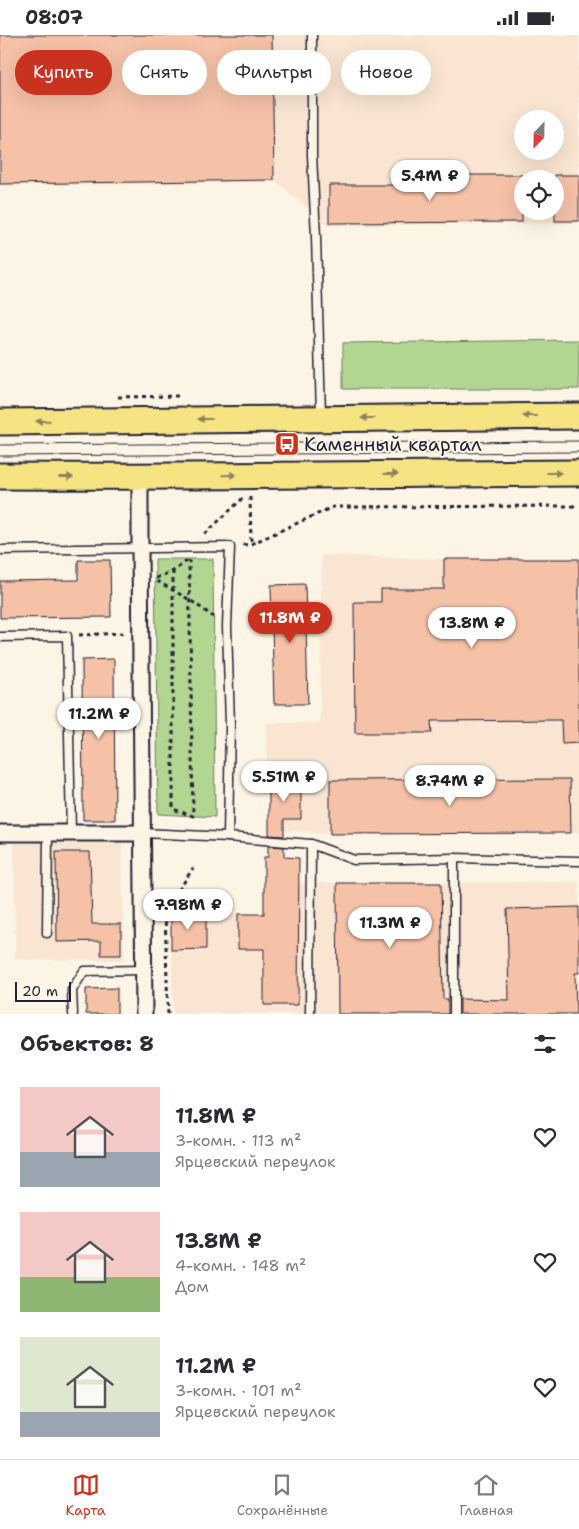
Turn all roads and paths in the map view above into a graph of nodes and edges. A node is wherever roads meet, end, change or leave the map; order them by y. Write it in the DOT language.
graph roads {
  1 [pos="312,35"];
  2 [pos="579,416"];
  3 [pos="321,418"];
  4 [pos="0,422"];
  5 [pos="579,473"];
  6 [pos="0,476"];
  7 [pos="140,477"];
  8 [pos="250,491"];
  9 [pos="579,506"];
  10 [pos="140,548"];
  11 [pos="0,550"];
  12 [pos="189,559"];
  13 [pos="173,571"];
  14 [pos="155,579"];
  15 [pos="173,591"];
  16 [pos="190,600"];
  17 [pos="124,625"];
  18 [pos="227,626"];
  19 [pos="67,636"];
  20 [pos="0,637"];
  21 [pos="71,832"];
  22 [pos="0,833"];
  23 [pos="48,833"];
  24 [pos="143,833"];
  25 [pos="228,837"];
  26 [pos="311,844"];
  27 [pos="454,858"];
  28 [pos="579,861"];
  29 [pos="194,869"];
  30 [pos="46,933"];
  31 [pos="143,970"];
  32 [pos="73,1014"];
  33 [pos="144,1014"];
  34 [pos="168,1014"];
  35 [pos="310,1014"];
  36 [pos="454,1014"];
  1 -- 3 [label="lane"];
  2 -- 3 [label="highway, one-way"];
  3 -- 4 [label="highway, one-way"];
  7 -- 5 [label="highway, one-way"];
  6 -- 7 [label="highway, one-way"];
  7 -- 10 [label="street"];
  8 -- 9 [label="path"];
  10 -- 11 [label="lane"];
  10 -- 18 [label="lane"];
  10 -- 24 [label="street"];
  12 -- 16 [label="path"];
  13 -- 15 [label="path"];
  14 -- 15 [label="path"];
  15 -- 16 [label="path"];
  15 -- 16 [label="path"];
  16 -- 18 [label="path"];
  17 -- 19 [label="path"];
  18 -- 25 [label="lane"];
  19 -- 20 [label="lane"];
  19 -- 21 [label="lane"];
  21 -- 23 [label="street"];
  21 -- 24 [label="street"];
  22 -- 23 [label="street"];
  23 -- 30 [label="lane"];
  24 -- 25 [label="lane"];
  24 -- 31 [label="street"];
  25 -- 26 [label="lane"];
  26 -- 27 [label="lane"];
  26 -- 35 [label="lane"];
  27 -- 28 [label="lane"];
  27 -- 36 [label="lane"];
  29 -- 34 [label="path"];
  31 -- 32 [label="lane"];
  31 -- 33 [label="street"];
}
